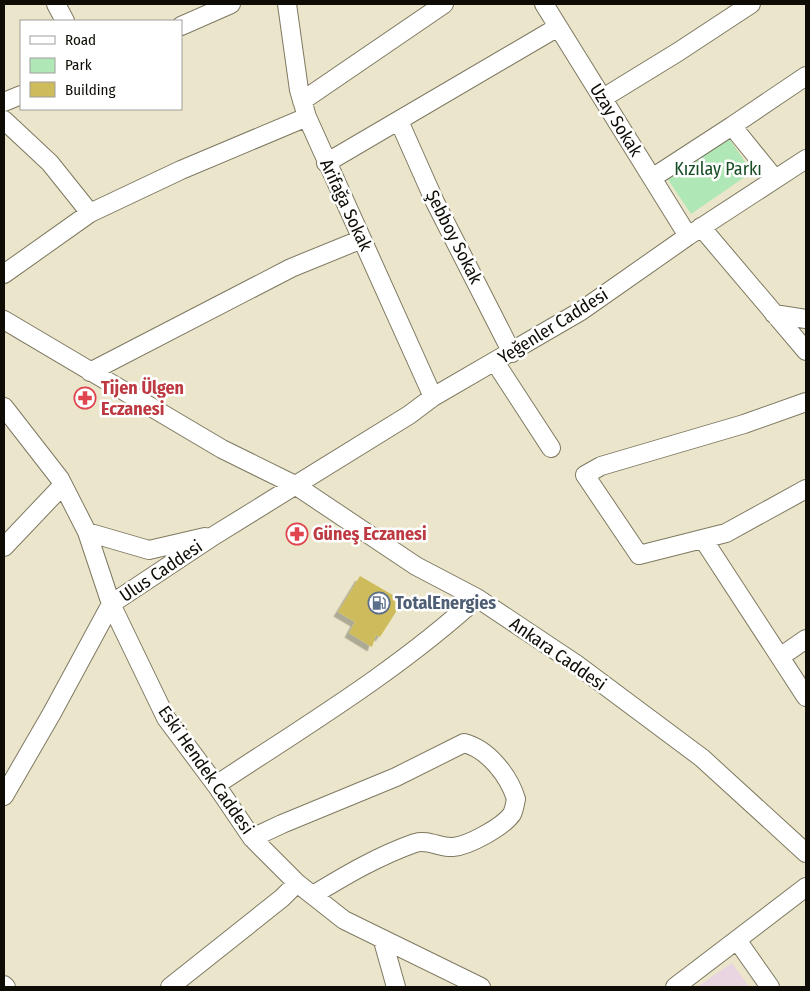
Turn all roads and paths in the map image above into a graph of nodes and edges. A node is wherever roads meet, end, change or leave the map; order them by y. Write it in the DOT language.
graph roads {
  1 [pos="56,4"];
  2 [pos="231,4"];
  3 [pos="287,4"];
  4 [pos="444,4"];
  5 [pos="544,4"];
  6 [pos="751,4"];
  7 [pos="209,8"];
  8 [pos="64,20"];
  9 [pos="182,25"];
  10 [pos="558,27"];
  11 [pos="806,76"];
  12 [pos="20,95"];
  13 [pos="603,98"];
  14 [pos="4,102"];
  15 [pos="304,109"];
  16 [pos="4,120"];
  17 [pos="399,121"];
  18 [pos="732,126"];
  19 [pos="806,160"];
  20 [pos="326,162"];
  21 [pos="652,178"];
  22 [pos="775,179"];
  23 [pos="90,213"];
  24 [pos="695,231"];
  25 [pos="362,239"];
  26 [pos="4,274"];
  27 [pos="774,314"];
  28 [pos="806,319"];
  29 [pos="4,320"];
  30 [pos="806,351"];
  31 [pos="512,353"];
  32 [pos="495,362"];
  33 [pos="90,372"];
  34 [pos="433,398"];
  35 [pos="806,402"];
  36 [pos="4,407"];
  37 [pos="551,448"];
  38 [pos="63,485"];
  39 [pos="295,485"];
  40 [pos="806,489"];
  41 [pos="87,532"];
  42 [pos="215,535"];
  43 [pos="703,539"];
  44 [pos="4,547"];
  45 [pos="477,598"];
  46 [pos="111,604"];
  47 [pos="806,639"];
  48 [pos="780,658"];
  49 [pos="806,698"];
  50 [pos="216,785"];
  51 [pos="4,796"];
  52 [pos="252,838"];
  53 [pos="803,842"];
  54 [pos="296,883"];
  55 [pos="806,887"];
  56 [pos="313,895"];
  57 [pos="737,940"];
  58 [pos="383,941"];
  59 [pos="170,987"];
  60 [pos="396,987"];
  61 [pos="481,987"];
  62 [pos="675,987"];
  63 [pos="770,987"];
  1 -- 8 [label="street"];
  2 -- 7 [label="street"];
  3 -- 15 [label="street, Arifağa Sokak"];
  4 -- 15 [label="street"];
  5 -- 10 [label="street, Uzay Sokak"];
  6 -- 13 [label="street"];
  7 -- 9 [label="street"];
  10 -- 13 [label="street, Uzay Sokak"];
  10 -- 17 [label="street"];
  11 -- 18 [label="street"];
  12 -- 14 [label="street"];
  13 -- 21 [label="street, Uzay Sokak"];
  15 -- 20 [label="street, Arifağa Sokak"];
  15 -- 23 [label="street"];
  16 -- 23 [label="street"];
  17 -- 20 [label="street"];
  17 -- 31 [label="street, Şebboy Sokak"];
  18 -- 21 [label="street"];
  18 -- 22 [label="street"];
  19 -- 22 [label="street, Yeğenler Caddesi"];
  20 -- 25 [label="street, Arifağa Sokak"];
  21 -- 24 [label="street, Uzay Sokak"];
  22 -- 24 [label="street, Yeğenler Caddesi"];
  23 -- 26 [label="street"];
  24 -- 27 [label="street, Uzay Sokak"];
  24 -- 31 [label="street, Yeğenler Caddesi"];
  25 -- 33 [label="street"];
  25 -- 34 [label="street, Arifağa Sokak"];
  27 -- 28 [label="street"];
  27 -- 30 [label="street, Uzay Sokak"];
  29 -- 33 [label="street, Ankara Caddesi"];
  31 -- 32 [label="street, Yeğenler Caddesi"];
  32 -- 34 [label="street, Yeğenler Caddesi"];
  32 -- 37 [label="street"];
  33 -- 39 [label="street, Ankara Caddesi"];
  34 -- 39 [label="street, Yeğenler Caddesi"];
  35 -- 43 [label="street"];
  36 -- 38 [label="street, Eski Hendek Caddesi"];
  38 -- 41 [label="street, Eski Hendek Caddesi"];
  38 -- 44 [label="street"];
  39 -- 42 [label="street, Ulus Caddesi"];
  39 -- 45 [label="street, Ankara Caddesi"];
  40 -- 43 [label="street"];
  41 -- 42 [label="street"];
  41 -- 46 [label="street, Eski Hendek Caddesi"];
  42 -- 46 [label="street, Ulus Caddesi"];
  43 -- 48 [label="street"];
  45 -- 50 [label="street"];
  45 -- 53 [label="street, Ankara Caddesi"];
  46 -- 50 [label="street, Eski Hendek Caddesi"];
  46 -- 51 [label="street, Ulus Caddesi"];
  47 -- 48 [label="street"];
  48 -- 49 [label="street"];
  50 -- 52 [label="street, Eski Hendek Caddesi"];
  52 -- 54 [label="street, Eski Hendek Caddesi"];
  52 -- 56 [label="street"];
  54 -- 56 [label="street, Eski Hendek Caddesi"];
  54 -- 59 [label="street"];
  55 -- 57 [label="street"];
  56 -- 58 [label="street, Eski Hendek Caddesi"];
  57 -- 62 [label="street"];
  57 -- 63 [label="street"];
  58 -- 60 [label="street"];
  58 -- 61 [label="street, Eski Hendek Caddesi"];
}
